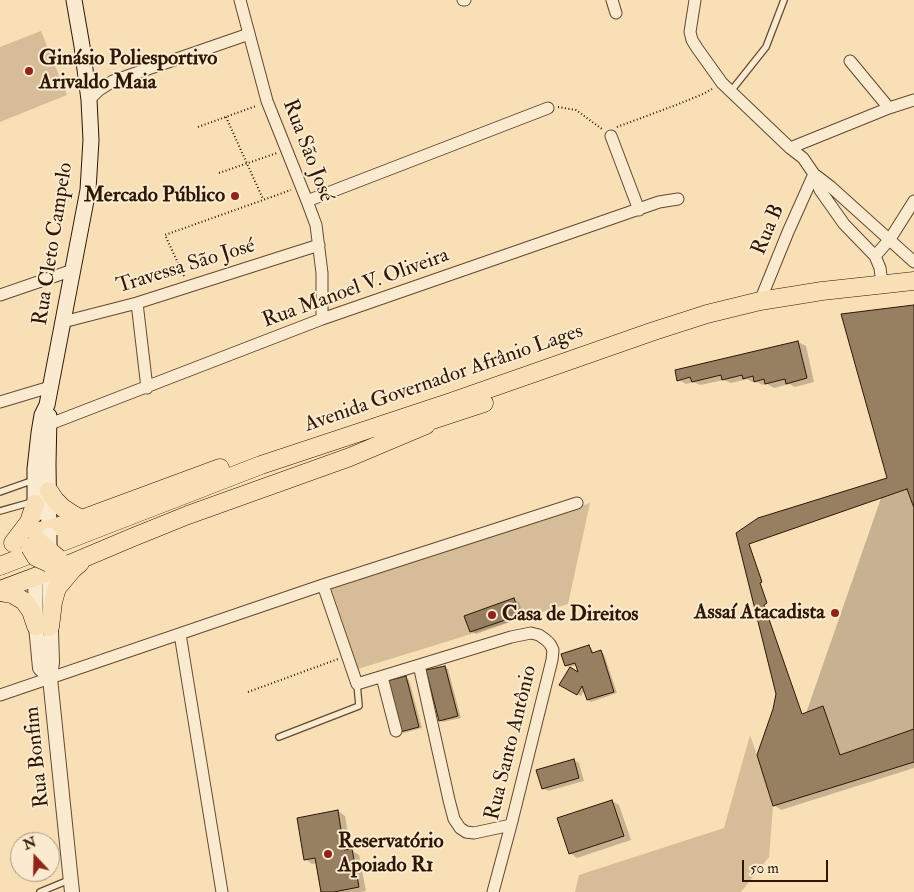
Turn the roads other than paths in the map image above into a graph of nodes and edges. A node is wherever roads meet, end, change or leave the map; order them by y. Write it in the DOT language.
graph roads {
  1 [pos="74,0"];
  2 [pos="240,0"];
  3 [pos="612,0"];
  4 [pos="695,0"];
  5 [pos="784,0"];
  6 [pos="616,13"];
  7 [pos="249,34"];
  8 [pos="850,60"];
  9 [pos="731,91"];
  10 [pos="88,100"];
  11 [pos="914,100"];
  12 [pos="548,108"];
  13 [pos="889,108"];
  14 [pos="611,136"];
  15 [pos="790,148"];
  16 [pos="814,174"];
  17 [pos="678,199"];
  18 [pos="308,201"];
  19 [pos="914,201"];
  20 [pos="639,210"];
  21 [pos="890,239"];
  22 [pos="319,245"];
  23 [pos="875,256"];
  24 [pos="914,262"];
  25 [pos="73,270"];
  26 [pos="914,281"];
  27 [pos="882,284"];
  28 [pos="914,292"];
  29 [pos="0,295"];
  30 [pos="760,301"];
  31 [pos="137,303"];
  32 [pos="322,319"];
  33 [pos="63,322"];
  34 [pos="50,387"];
  35 [pos="146,388"];
  36 [pos="0,402"];
  37 [pos="47,405"];
  38 [pos="450,408"];
  39 [pos="50,424"];
  40 [pos="34,480"];
  41 [pos="0,492"];
  42 [pos="39,499"];
  43 [pos="577,503"];
  44 [pos="0,511"];
  45 [pos="82,519"];
  46 [pos="6,547"];
  47 [pos="48,553"];
  48 [pos="0,566"];
  49 [pos="0,576"];
  50 [pos="323,585"];
  51 [pos="0,591"];
  52 [pos="43,627"];
  53 [pos="180,634"];
  54 [pos="419,666"];
  55 [pos="382,677"];
  56 [pos="50,678"];
  57 [pos="357,684"];
  58 [pos="0,695"];
  59 [pos="396,731"];
  60 [pos="279,737"];
  61 [pos="511,826"];
  62 [pos="72,886"];
  63 [pos="40,892"];
  64 [pos="222,892"];
  65 [pos="493,892"];
  1 -- 10 [label="main road, Rua Cleto Campelo"];
  2 -- 7 [label="street, Rua São José"];
  3 -- 6 [label="street"];
  4 -- 9 [label="street"];
  5 -- 9 [label="lane"];
  7 -- 10 [label="street"];
  7 -- 18 [label="street, Rua São José"];
  8 -- 13 [label="street"];
  9 -- 15 [label="street"];
  10 -- 25 [label="main road, Rua Cleto Campelo"];
  11 -- 13 [label="street"];
  12 -- 18 [label="street"];
  13 -- 15 [label="street"];
  14 -- 20 [label="street"];
  15 -- 16 [label="street"];
  16 -- 21 [label="street"];
  16 -- 23 [label="street"];
  16 -- 30 [label="street, Rua B"];
  17 -- 20 [label="street, Rua Manoel V. Oliveira"];
  18 -- 22 [label="street, Rua São José"];
  19 -- 21 [label="street"];
  20 -- 32 [label="street, Rua Manoel V. Oliveira"];
  21 -- 23 [label="street"];
  21 -- 24 [label="street"];
  22 -- 31 [label="street, Travessa São José"];
  22 -- 32 [label="street, Rua São José"];
  23 -- 27 [label="street"];
  25 -- 29 [label="street"];
  25 -- 33 [label="main road, Rua Cleto Campelo"];
  26 -- 27 [label="main road, Avenida Governador Afrânio Lages"];
  27 -- 30 [label="main road, Avenida Governador Afrânio Lages"];
  28 -- 38 [label="main road, Avenida Governador Afrânio Lages"];
  30 -- 38 [label="main road, Avenida Governador Afrânio Lages"];
  31 -- 33 [label="street, Travessa São José"];
  31 -- 35 [label="street"];
  32 -- 35 [label="street, Rua Manoel V. Oliveira"];
  33 -- 34 [label="main road, Rua Cleto Campelo"];
  34 -- 36 [label="street"];
  34 -- 37 [label="main road, Rua Cleto Campelo"];
  35 -- 39 [label="street, Rua Manoel V. Oliveira"];
  37 -- 39 [label="main road, Rua Cleto Campelo"];
  37 -- 40 [label="main road, Rua Cleto Campelo"];
  38 -- 45 [label="main road"];
  38 -- 47 [label="main road"];
  38 -- 48 [label="main road, Avenida Governador Afrânio Lages"];
  38 -- 49 [label="main road, Avenida Governador Afrânio Lages"];
  39 -- 42 [label="main road, Rua Cleto Campelo"];
  40 -- 41 [label="lane"];
  40 -- 42 [label="main road, Rua Cleto Campelo"];
  42 -- 44 [label="lane"];
  42 -- 45 [label="main road"];
  42 -- 46 [label="main road"];
  42 -- 47 [label="main road, Rua Cleto Campelo"];
  43 -- 50 [label="street"];
  45 -- 47 [label="main road"];
  46 -- 47 [label="main road"];
  47 -- 51 [label="main road"];
  47 -- 52 [label="street, Rua Bonfim"];
  47 -- 52 [label="main road"];
  50 -- 53 [label="street"];
  50 -- 57 [label="street"];
  51 -- 52 [label="main road"];
  52 -- 56 [label="street, Rua Bonfim"];
  53 -- 56 [label="street"];
  53 -- 64 [label="street"];
  54 -- 55 [label="street"];
  54 -- 61 [label="street"];
  54 -- 61 [label="street, Rua Santo Antônio"];
  55 -- 57 [label="street"];
  55 -- 59 [label="street"];
  56 -- 58 [label="street"];
  56 -- 62 [label="street, Rua Bonfim"];
  57 -- 60 [label="lane"];
  61 -- 65 [label="street, Rua Santo Antônio"];
  62 -- 63 [label="lane"];
}
